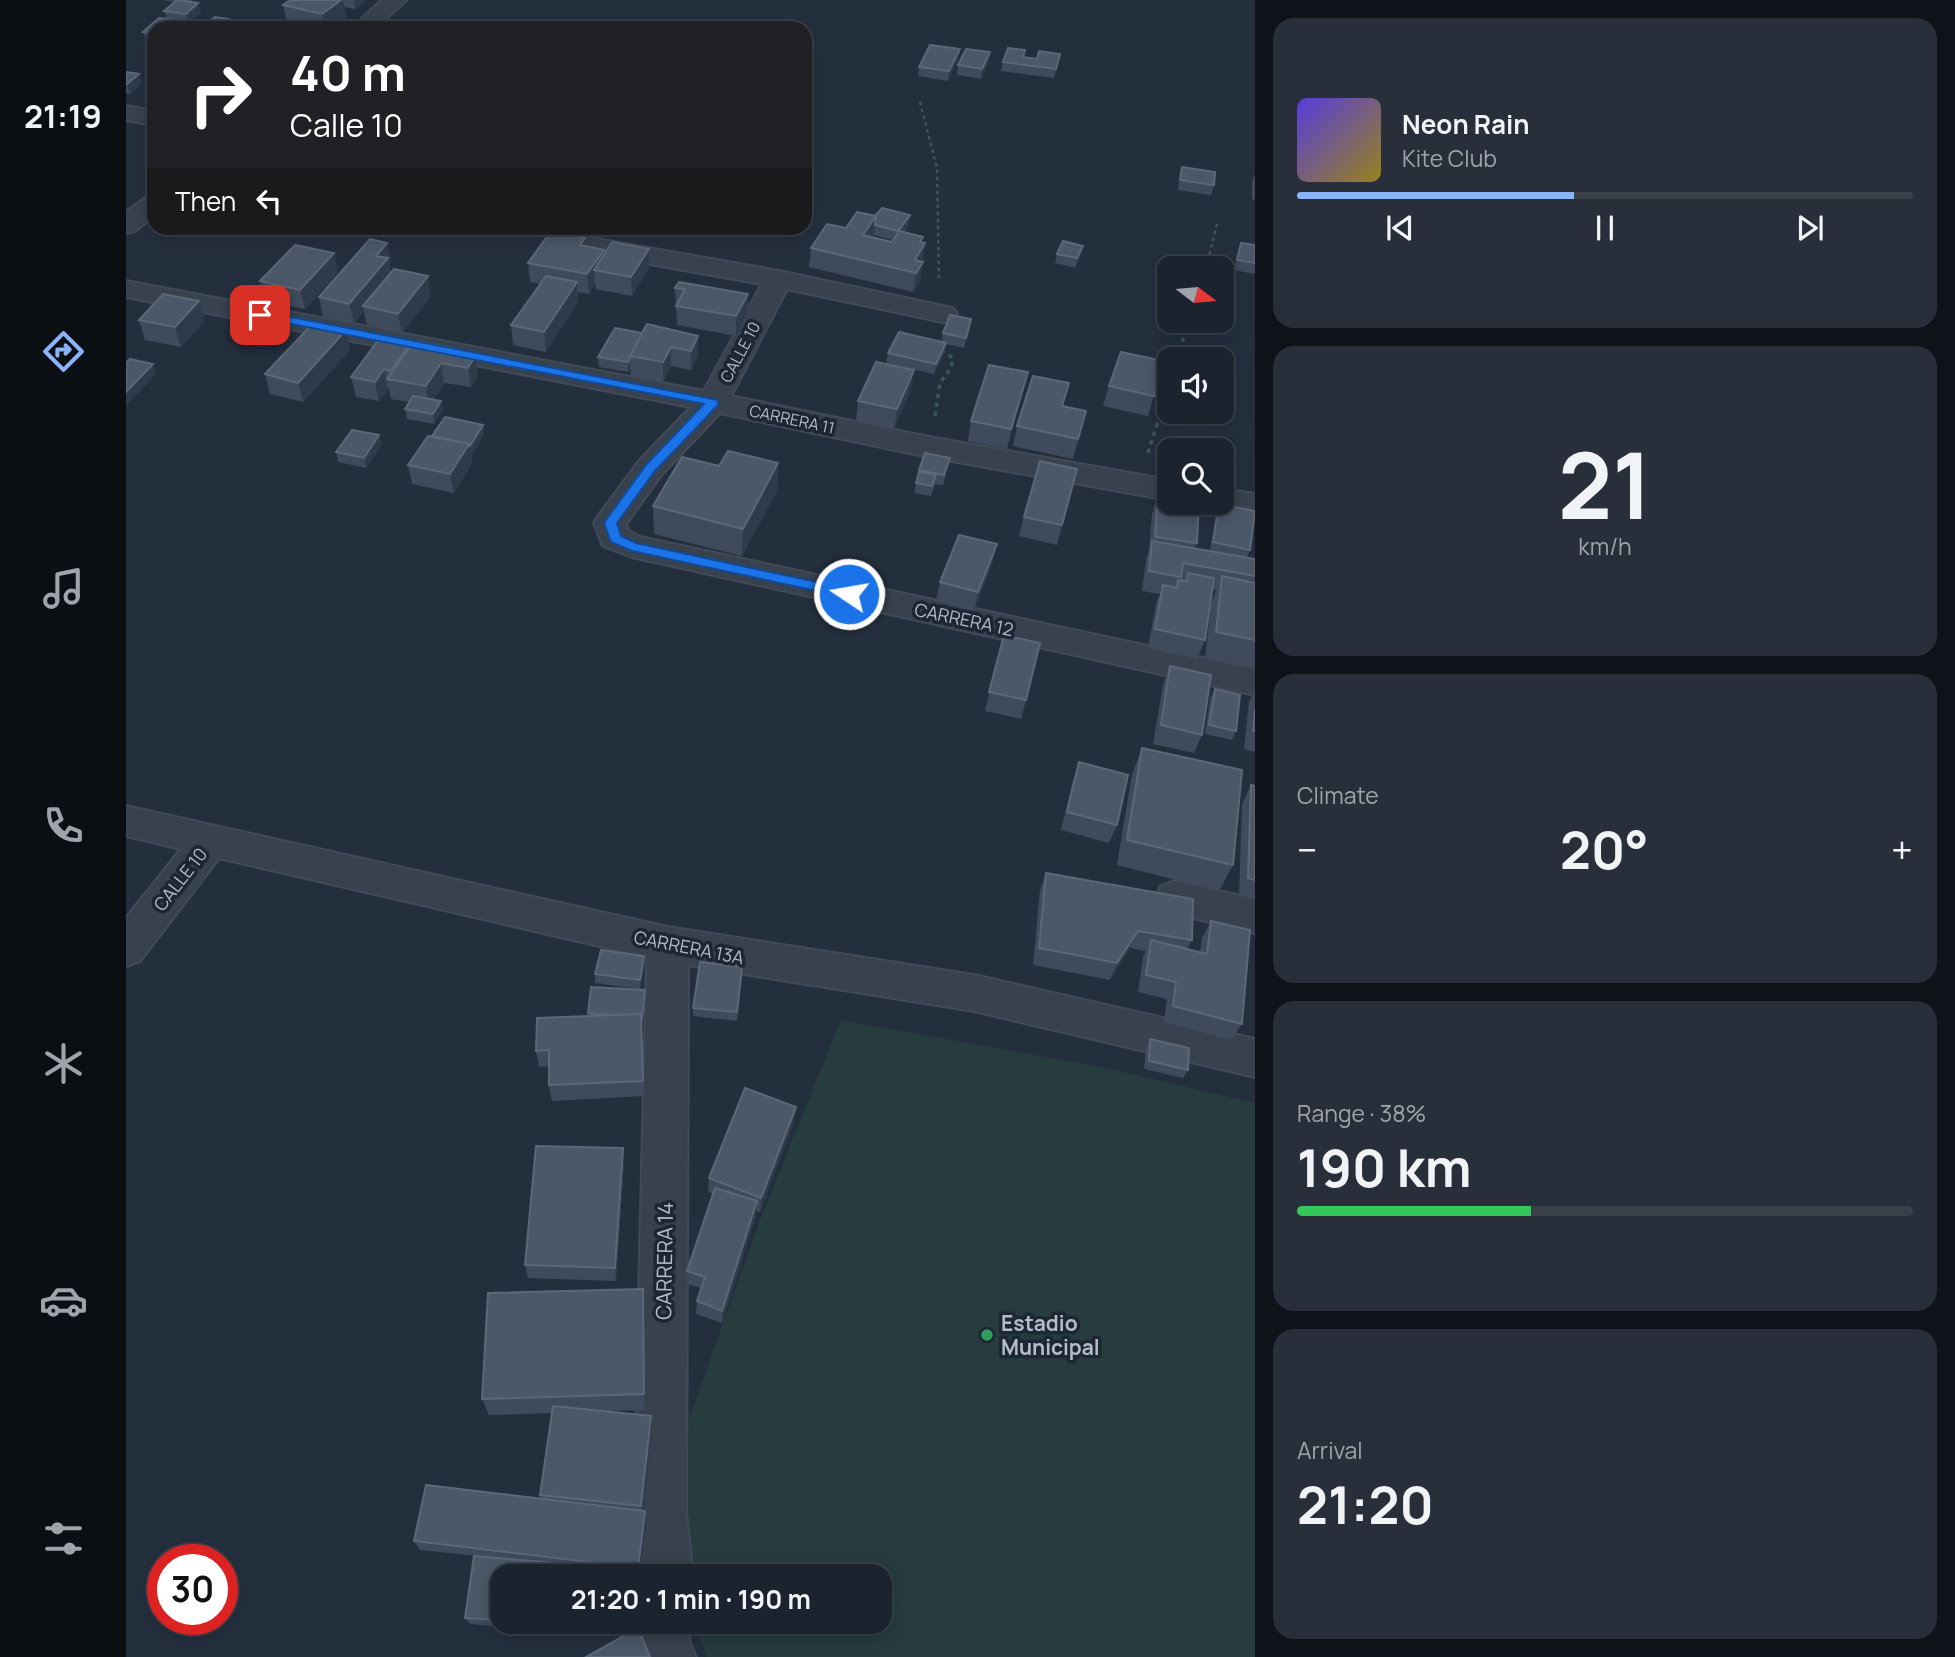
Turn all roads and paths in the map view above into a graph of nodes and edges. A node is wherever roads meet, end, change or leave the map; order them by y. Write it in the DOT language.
graph roads {
  1 [pos="396,0"];
  2 [pos="371,21"];
  3 [pos="920,102"];
  4 [pos="126,113"];
  5 [pos="147,117"];
  6 [pos="147,208"];
  7 [pos="1218,220"];
  8 [pos="126,225"];
  9 [pos="569,242"];
  10 [pos="1209,256"];
  11 [pos="779,279"];
  12 [pos="126,289"];
  13 [pos="943,314"];
  14 [pos="713,402"];
  15 [pos="1157,424"];
  16 [pos="924,446"];
  17 [pos="1139,484"];
  18 [pos="1157,488"];
  19 [pos="1234,501"];
  20 [pos="1255,505"];
  21 [pos="632,547"];
  22 [pos="1255,682"];
  23 [pos="126,821"];
  24 [pos="209,842"];
  25 [pos="1175,898"];
  26 [pos="1255,916"];
  27 [pos="668,944"];
  28 [pos="126,948"];
  29 [pos="1255,1058"];
  30 [pos="665,1564"];
  31 [pos="663,1634"];
  32 [pos="668,1657"];
  1 -- 2 [label="street"];
  3 -- 13 [label="path"];
  4 -- 5 [label="street"];
  6 -- 8 [label="street"];
  7 -- 10 [label="path"];
  9 -- 11 [label="street"];
  11 -- 13 [label="street"];
  11 -- 14 [label="street, CALLE 10"];
  12 -- 14 [label="street, CARRERA 11"];
  13 -- 16 [label="path"];
  14 -- 16 [label="street, CARRERA 11"];
  14 -- 21 [label="street, CALLE 10"];
  15 -- 17 [label="path"];
  16 -- 17 [label="street, CARRERA 11"];
  17 -- 18 [label="street, CARRERA 11"];
  19 -- 20 [label="street"];
  21 -- 22 [label="street, CARRERA 12"];
  23 -- 24 [label="street, CARRERA 13A"];
  24 -- 27 [label="street, CARRERA 13A"];
  24 -- 28 [label="street, CALLE 10"];
  25 -- 26 [label="street"];
  27 -- 29 [label="street, CARRERA 13A"];
  27 -- 30 [label="street, CARRERA 14"];
  31 -- 32 [label="street"];
}
